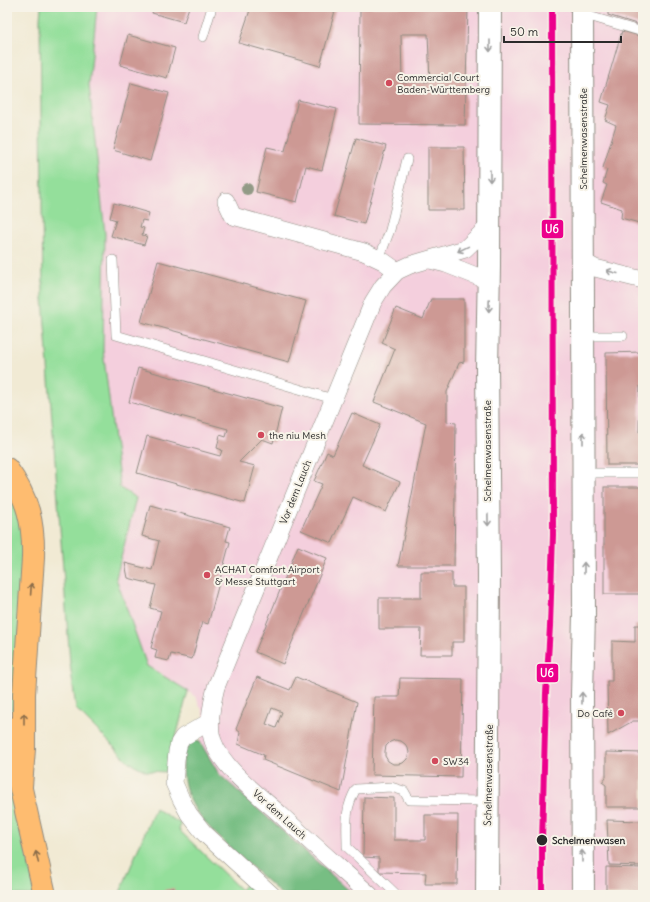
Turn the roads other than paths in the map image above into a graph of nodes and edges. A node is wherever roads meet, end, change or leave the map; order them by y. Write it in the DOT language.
graph roads {
  1 [pos="212,7"];
  2 [pos="490,7"];
  3 [pos="582,11"];
  4 [pos="643,32"];
  5 [pos="203,37"];
  6 [pos="407,159"];
  7 [pos="226,201"];
  8 [pos="489,226"];
  9 [pos="379,259"];
  10 [pos="113,260"];
  11 [pos="430,260"];
  12 [pos="582,261"];
  13 [pos="397,271"];
  14 [pos="643,280"];
  15 [pos="489,281"];
  16 [pos="582,336"];
  17 [pos="622,336"];
  18 [pos="333,399"];
  19 [pos="7,469"];
  20 [pos="583,473"];
  21 [pos="643,473"];
  22 [pos="211,721"];
  23 [pos="7,727"];
  24 [pos="21,786"];
  25 [pos="488,801"];
  26 [pos="45,895"];
  27 [pos="272,895"];
  28 [pos="370,895"];
  29 [pos="397,895"];
  30 [pos="487,895"];
  31 [pos="582,895"];
  1 -- 5 [label="lane"];
  2 -- 8 [label="street, Schelmenwasenstraße, one-way"];
  3 -- 4 [label="lane"];
  3 -- 12 [label="street, Schelmenwasenstraße"];
  6 -- 9 [label="lane"];
  7 -- 9 [label="street"];
  8 -- 11 [label="street, Vor dem Lauch, one-way"];
  8 -- 15 [label="street, Schelmenwasenstraße"];
  9 -- 13 [label="street"];
  10 -- 18 [label="lane"];
  11 -- 13 [label="street, Vor dem Lauch"];
  11 -- 15 [label="street, Vor dem Lauch"];
  14 -- 12 [label="street, one-way"];
  12 -- 16 [label="street, Schelmenwasenstraße"];
  13 -- 18 [label="street, Vor dem Lauch"];
  15 -- 25 [label="street, Schelmenwasenstraße, one-way"];
  16 -- 17 [label="lane"];
  20 -- 16 [label="street, Schelmenwasenstraße, one-way"];
  18 -- 22 [label="street, Vor dem Lauch"];
  24 -- 19 [label="highway, one-way"];
  20 -- 21 [label="lane"];
  31 -- 20 [label="street, Schelmenwasenstraße, one-way"];
  22 -- 27 [label="street"];
  22 -- 28 [label="street, Vor dem Lauch"];
  23 -- 24 [label="highway"];
  26 -- 24 [label="highway, one-way"];
  25 -- 29 [label="lane"];
  25 -- 30 [label="street, Schelmenwasenstraße"];
}
